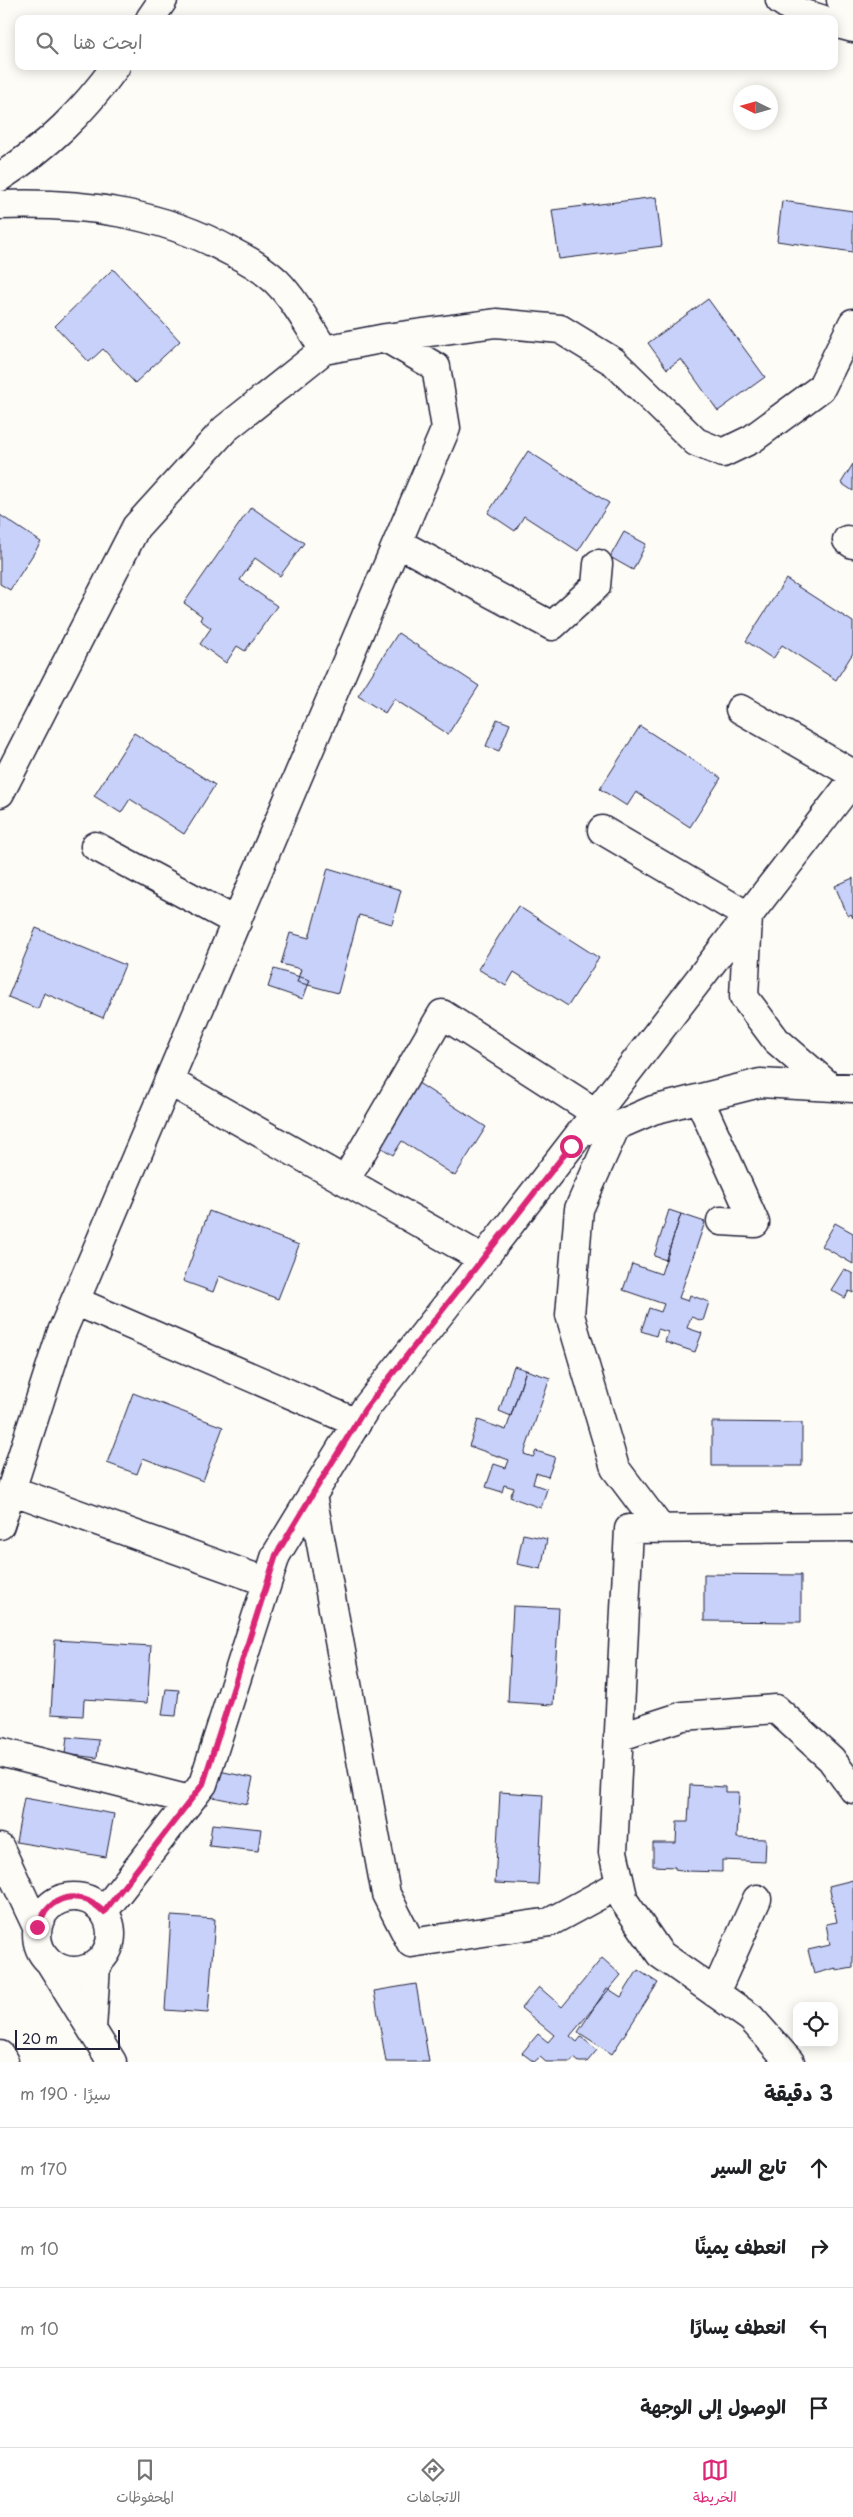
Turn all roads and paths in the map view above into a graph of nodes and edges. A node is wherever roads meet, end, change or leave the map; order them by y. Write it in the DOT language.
graph roads {
  1 [pos="162,0"];
  2 [pos="780,0"];
  3 [pos="842,0"];
  4 [pos="853,13"];
  5 [pos="153,15"];
  6 [pos="808,15"];
  7 [pos="838,24"];
  8 [pos="853,28"];
  9 [pos="113,70"];
  10 [pos="0,178"];
  11 [pos="0,205"];
  12 [pos="853,323"];
  13 [pos="386,338"];
  14 [pos="324,350"];
  15 [pos="398,543"];
  16 [pos="598,564"];
  17 [pos="740,709"];
  18 [pos="853,774"];
  19 [pos="853,780"];
  20 [pos="0,793"];
  21 [pos="602,830"];
  22 [pos="95,846"];
  23 [pos="748,916"];
  24 [pos="237,922"];
  25 [pos="169,1081"];
  26 [pos="841,1087"];
  27 [pos="699,1099"];
  28 [pos="606,1119"];
  29 [pos="345,1181"];
  30 [pos="721,1221"];
  31 [pos="483,1259"];
  32 [pos="75,1301"];
  33 [pos="356,1423"];
  34 [pos="11,1490"];
  35 [pos="312,1495"];
  36 [pos="0,1524"];
  37 [pos="853,1526"];
  38 [pos="661,1529"];
  39 [pos="267,1582"];
  40 [pos="618,1737"];
  41 [pos="0,1752"];
  42 [pos="853,1789"];
  43 [pos="190,1800"];
  44 [pos="0,1848"];
  45 [pos="620,1884"];
  46 [pos="757,1899"];
  47 [pos="104,1912"];
  48 [pos="37,1927"];
  49 [pos="51,1964"];
  50 [pos="96,1964"];
  51 [pos="715,1993"];
  52 [pos="92,2030"];
  53 [pos="0,2055"];
  54 [pos="4,2062"];
  55 [pos="112,2062"];
  56 [pos="790,2062"];
  1 -- 5 [label="street"];
  2 -- 6 [label="street"];
  3 -- 4 [label="street"];
  7 -- 8 [label="street"];
  9 -- 10 [label="street"];
  11 -- 14 [label="street"];
  12 -- 13 [label="street"];
  13 -- 14 [label="street"];
  13 -- 15 [label="street"];
  14 -- 20 [label="street"];
  15 -- 16 [label="street"];
  15 -- 24 [label="street"];
  17 -- 18 [label="street"];
  19 -- 23 [label="street"];
  21 -- 23 [label="street"];
  22 -- 24 [label="street"];
  23 -- 26 [label="street"];
  23 -- 28 [label="street"];
  24 -- 25 [label="street"];
  25 -- 29 [label="street"];
  25 -- 32 [label="street"];
  26 -- 27 [label="street"];
  27 -- 28 [label="street"];
  27 -- 30 [label="street"];
  28 -- 29 [label="street"];
  28 -- 31 [label="street"];
  28 -- 38 [label="street"];
  29 -- 31 [label="street"];
  31 -- 33 [label="street"];
  32 -- 33 [label="street"];
  32 -- 34 [label="street"];
  33 -- 35 [label="street"];
  34 -- 36 [label="street"];
  34 -- 39 [label="street"];
  35 -- 39 [label="street"];
  35 -- 45 [label="street"];
  37 -- 38 [label="street"];
  38 -- 40 [label="street"];
  39 -- 43 [label="street"];
  40 -- 42 [label="street"];
  40 -- 45 [label="street"];
  41 -- 43 [label="street"];
  43 -- 47 [label="street"];
  44 -- 48 [label="street"];
  45 -- 51 [label="street"];
  46 -- 51 [label="street"];
  47 -- 48 [label="street"];
  47 -- 50 [label="street"];
  48 -- 49 [label="street"];
  49 -- 50 [label="street"];
  49 -- 52 [label="street"];
  50 -- 52 [label="street"];
  51 -- 56 [label="street"];
  52 -- 55 [label="street"];
  53 -- 54 [label="street"];
}
